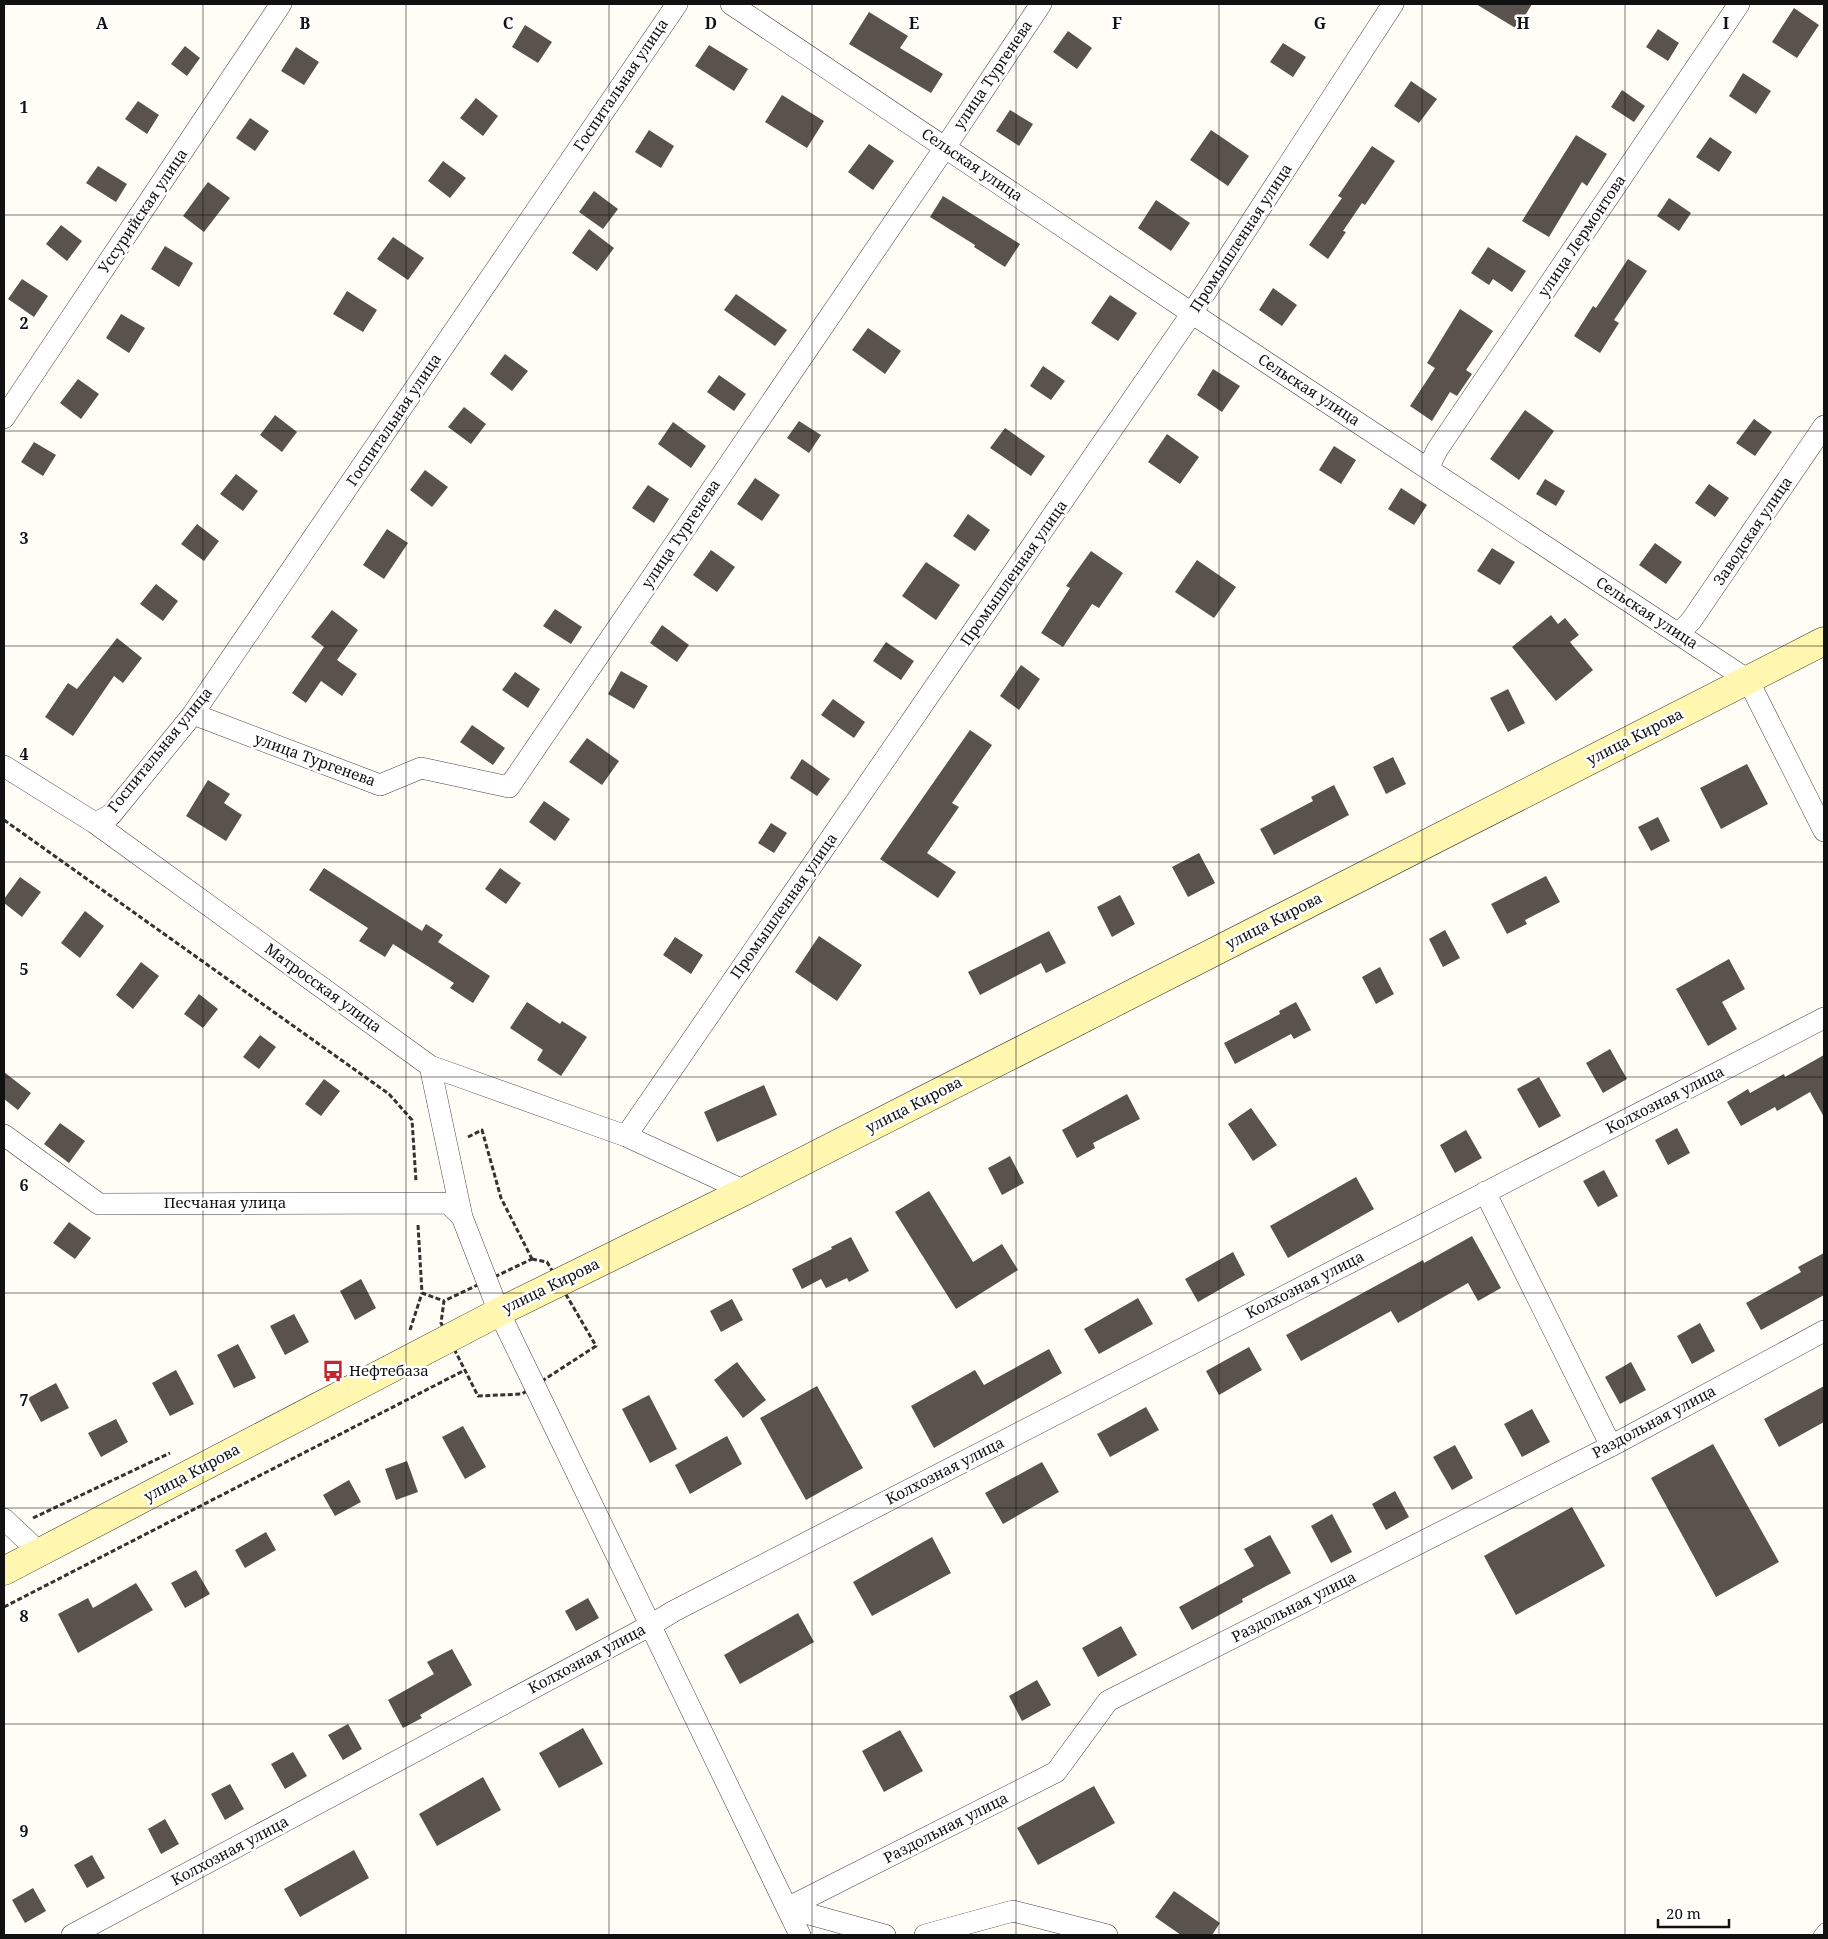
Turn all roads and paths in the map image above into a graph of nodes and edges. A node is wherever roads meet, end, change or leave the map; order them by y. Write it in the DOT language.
graph roads {
  1 [pos="281,4"];
  2 [pos="677,4"];
  3 [pos="731,4"];
  4 [pos="1041,4"];
  5 [pos="1393,4"];
  6 [pos="1739,4"];
  7 [pos="946,146"];
  8 [pos="1192,313"];
  9 [pos="4,418"];
  10 [pos="1824,426"];
  11 [pos="1428,468"];
  12 [pos="1678,634"];
  13 [pos="1824,641"];
  14 [pos="1748,680"];
  15 [pos="193,714"];
  16 [pos="4,766"];
  17 [pos="4,820"];
  18 [pos="95,823"];
  19 [pos="1824,830"];
  20 [pos="1824,1018"];
  21 [pos="430,1066"];
  22 [pos="4,1135"];
  23 [pos="626,1136"];
  24 [pos="447,1147"];
  25 [pos="744,1191"];
  26 [pos="1485,1192"];
  27 [pos="417,1203"];
  28 [pos="462,1217"];
  29 [pos="532,1259"];
  30 [pos="422,1293"];
  31 [pos="444,1301"];
  32 [pos="499,1312"];
  33 [pos="440,1323"];
  34 [pos="432,1327"];
  35 [pos="1824,1331"];
  36 [pos="407,1339"];
  37 [pos="465,1370"];
  38 [pos="1612,1446"];
  39 [pos="4,1519"];
  40 [pos="40,1553"];
  41 [pos="4,1571"];
  42 [pos="4,1607"];
  43 [pos="652,1625"];
  44 [pos="787,1908"];
  45 [pos="1824,1929"];
  46 [pos="72,1935"];
  47 [pos="800,1935"];
  48 [pos="885,1935"];
  49 [pos="927,1935"];
  50 [pos="1107,1935"];
  51 [pos="1819,1935"];
  1 -- 9 [label="street, Уссурийская улица"];
  2 -- 15 [label="street, Госпитальная улица"];
  3 -- 7 [label="street, Сельская улица"];
  4 -- 7 [label="street, улица Тургенева"];
  5 -- 8 [label="street, Промышленная улица"];
  6 -- 11 [label="street, улица Лермонтова"];
  7 -- 8 [label="street, Сельская улица"];
  7 -- 15 [label="street, улица Тургенева"];
  8 -- 11 [label="street, Сельская улица"];
  8 -- 23 [label="street, Промышленная улица"];
  10 -- 12 [label="street, Заводская улица"];
  11 -- 12 [label="street, Сельская улица"];
  12 -- 14 [label="street, Сельская улица"];
  13 -- 14 [label="main road, улица Кирова"];
  14 -- 19 [label="street, Сельская улица"];
  14 -- 25 [label="main road, улица Кирова"];
  15 -- 18 [label="street, Госпитальная улица"];
  16 -- 18 [label="street, Матросская улица"];
  17 -- 27 [label="path"];
  18 -- 21 [label="street, Матросская улица"];
  20 -- 26 [label="street, Колхозная улица"];
  21 -- 23 [label="street, Матросская улица"];
  21 -- 24 [label="street"];
  22 -- 27 [label="street, Песчаная улица"];
  23 -- 25 [label="street, Матросская улица"];
  24 -- 28 [label="street"];
  24 -- 29 [label="path"];
  25 -- 32 [label="main road, улица Кирова"];
  26 -- 38 [label="street"];
  26 -- 43 [label="street, Колхозная улица"];
  27 -- 28 [label="street, Песчаная улица"];
  27 -- 30 [label="path"];
  28 -- 32 [label="street"];
  30 -- 31 [label="path"];
  30 -- 36 [label="path"];
  32 -- 40 [label="main road, улица Кирова"];
  32 -- 43 [label="street"];
  33 -- 34 [label="path"];
  35 -- 38 [label="street, Раздольная улица"];
  37 -- 42 [label="path"];
  38 -- 44 [label="street, Раздольная улица"];
  39 -- 40 [label="street"];
  40 -- 41 [label="main road, улица Кирова"];
  43 -- 44 [label="street"];
  43 -- 46 [label="street, Колхозная улица"];
  44 -- 47 [label="street"];
  44 -- 48 [label="street"];
  45 -- 51 [label="lane"];
  49 -- 50 [label="street"];
}
